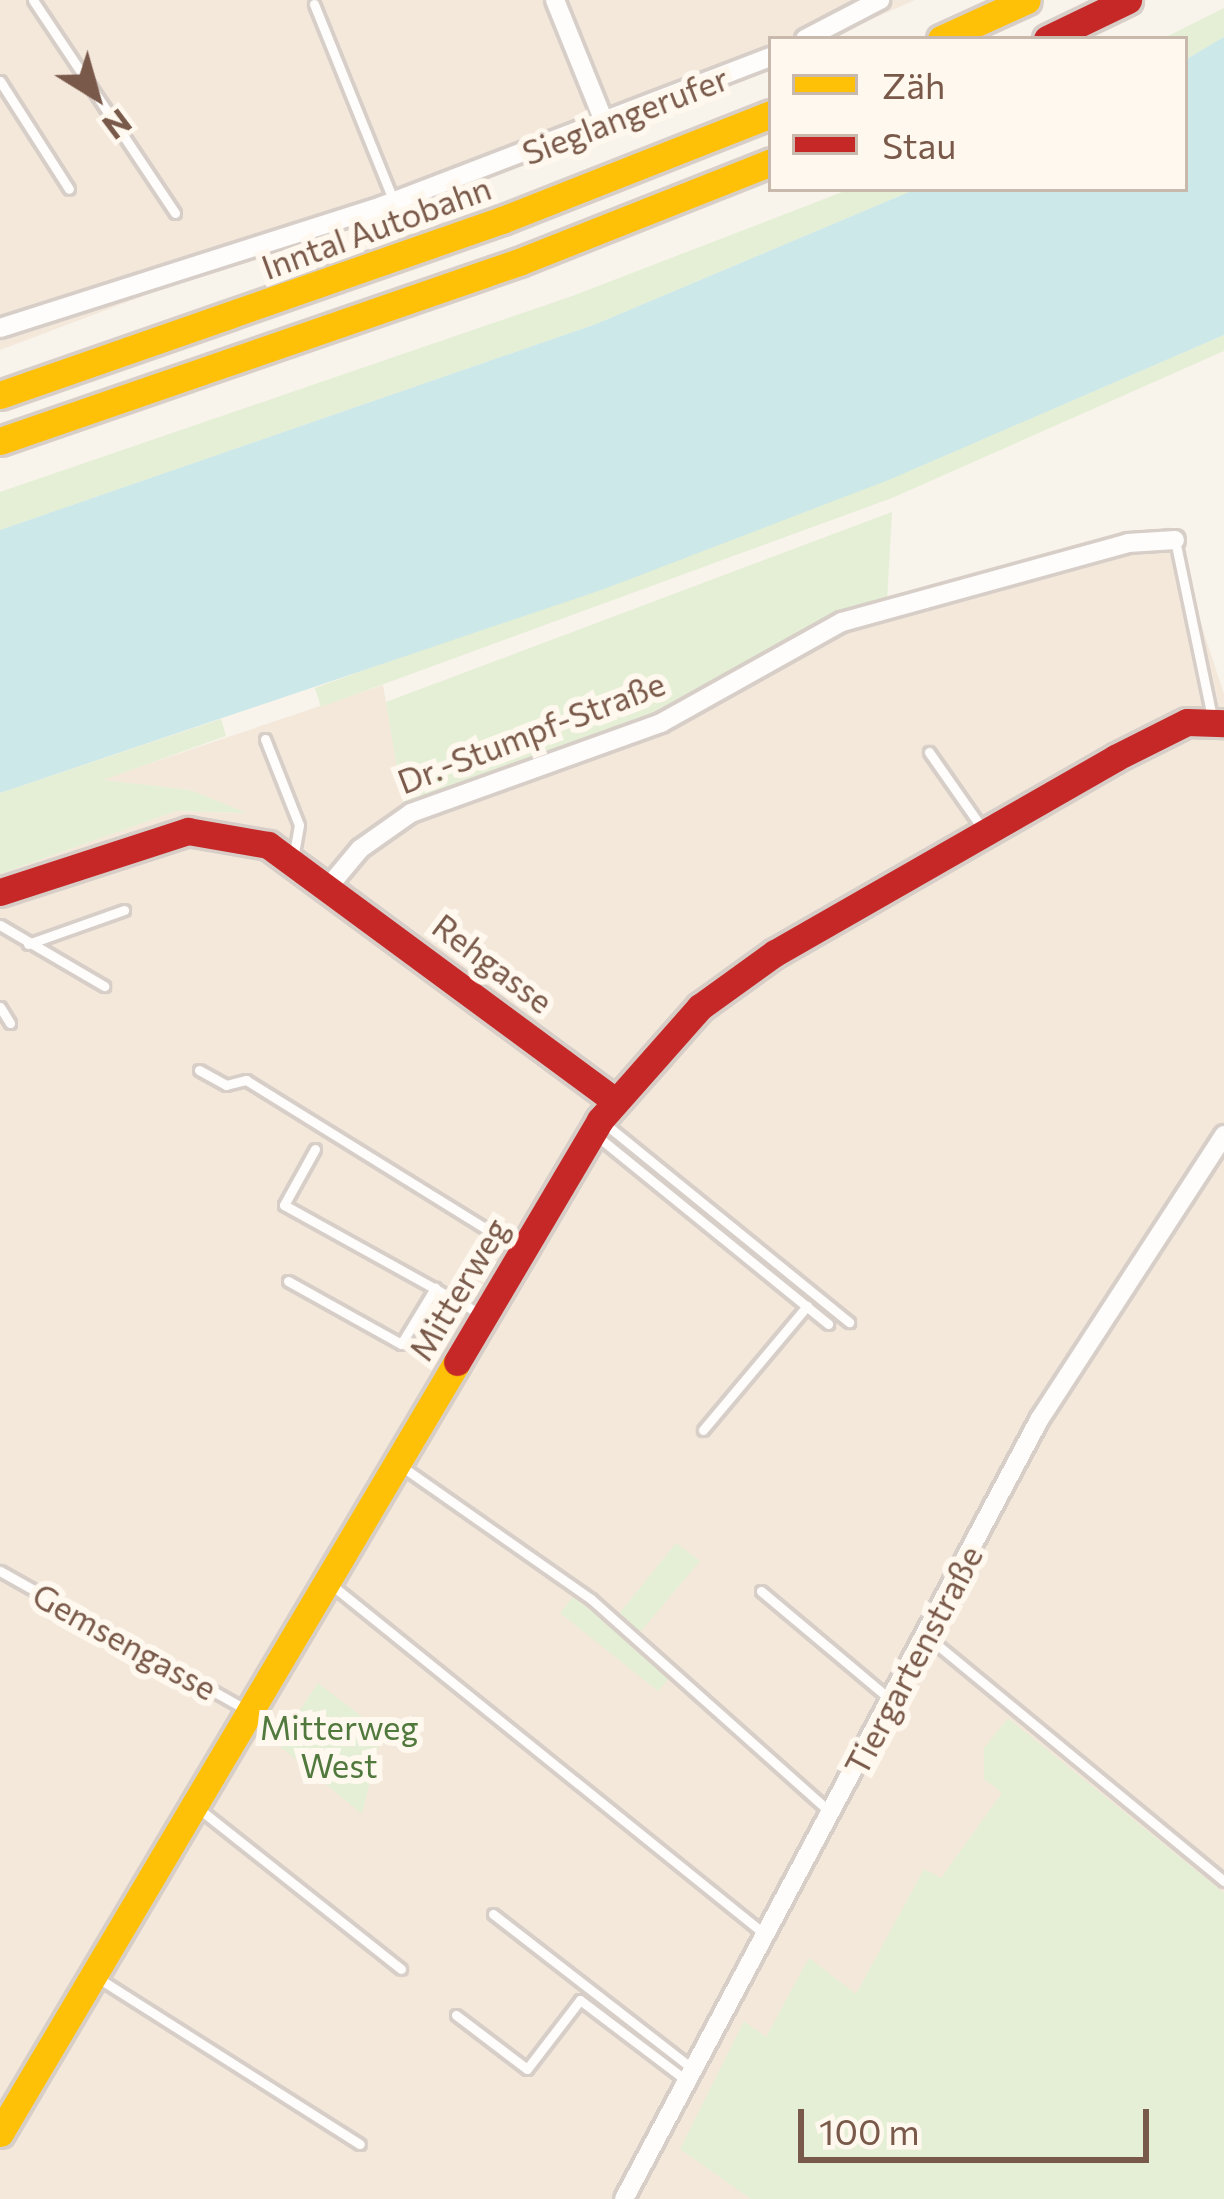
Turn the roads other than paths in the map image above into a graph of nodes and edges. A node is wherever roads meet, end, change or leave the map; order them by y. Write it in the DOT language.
graph roads {
  1 [pos="33,0"];
  2 [pos="555,0"];
  3 [pos="880,0"];
  4 [pos="1027,0"];
  5 [pos="1128,0"];
  6 [pos="314,4"];
  7 [pos="811,36"];
  8 [pos="948,36"];
  9 [pos="1053,36"];
  10 [pos="768,58"];
  11 [pos="0,82"];
  12 [pos="768,115"];
  13 [pos="605,124"];
  14 [pos="768,163"];
  15 [pos="69,189"];
  16 [pos="394,202"];
  17 [pos="175,213"];
  18 [pos="0,328"];
  19 [pos="0,395"];
  20 [pos="0,441"];
  21 [pos="1175,540"];
  22 [pos="1218,721"];
  23 [pos="265,739"];
  24 [pos="929,752"];
  25 [pos="985,832"];
  26 [pos="293,859"];
  27 [pos="330,885"];
  28 [pos="0,892"];
  29 [pos="124,910"];
  30 [pos="0,925"];
  31 [pos="28,944"];
  32 [pos="104,986"];
  33 [pos="0,1007"];
  34 [pos="10,1024"];
  35 [pos="199,1070"];
  36 [pos="602,1117"];
  37 [pos="1224,1135"];
  38 [pos="315,1150"];
  39 [pos="522,1252"];
  40 [pos="288,1281"];
  41 [pos="435,1288"];
  42 [pos="807,1306"];
  43 [pos="484,1316"];
  44 [pos="849,1322"];
  45 [pos="828,1324"];
  46 [pos="704,1430"];
  47 [pos="397,1463"];
  48 [pos="0,1571"];
  49 [pos="327,1581"];
  50 [pos="761,1591"];
  51 [pos="929,1638"];
  52 [pos="892,1702"];
  53 [pos="250,1712"];
  54 [pos="194,1805"];
  55 [pos="830,1812"];
  56 [pos="1224,1881"];
  57 [pos="493,1914"];
  58 [pos="763,1932"];
  59 [pos="401,1969"];
  60 [pos="94,1975"];
  61 [pos="455,2015"];
  62 [pos="690,2075"];
  63 [pos="0,2133"];
  64 [pos="360,2144"];
  65 [pos="624,2199"];
  1 -- 17 [label="lane"];
  2 -- 13 [label="street"];
  3 -- 7 [label="street"];
  4 -- 8 [label="main road"];
  5 -- 9 [label="main road"];
  6 -- 16 [label="lane"];
  10 -- 13 [label="street, Sieglangerufer"];
  11 -- 15 [label="lane"];
  12 -- 19 [label="main road, Inntal Autobahn"];
  13 -- 16 [label="street, Sieglangerufer"];
  14 -- 20 [label="main road"];
  16 -- 18 [label="street, Sieglangerufer"];
  21 -- 22 [label="lane"];
  21 -- 27 [label="street, Dr.-Stumpf-Straße"];
  22 -- 25 [label="main road, Mitterweg"];
  23 -- 26 [label="lane"];
  24 -- 25 [label="lane"];
  25 -- 36 [label="main road, Mitterweg"];
  26 -- 27 [label="main road"];
  26 -- 28 [label="main road"];
  27 -- 36 [label="main road, Rehgasse"];
  29 -- 31 [label="lane"];
  30 -- 31 [label="lane"];
  31 -- 32 [label="lane"];
  33 -- 34 [label="lane"];
  35 -- 39 [label="lane"];
  36 -- 39 [label="main road, Mitterweg"];
  36 -- 42 [label="lane"];
  36 -- 44 [label="lane"];
  37 -- 51 [label="street, Tiergartenstraße"];
  38 -- 41 [label="lane"];
  39 -- 43 [label="main road, Mitterweg"];
  40 -- 41 [label="lane"];
  41 -- 43 [label="lane"];
  42 -- 45 [label="lane"];
  42 -- 46 [label="lane"];
  43 -- 47 [label="main road, Mitterweg"];
  47 -- 49 [label="main road, Mitterweg"];
  47 -- 55 [label="lane"];
  48 -- 53 [label="lane, Gemsengasse"];
  49 -- 53 [label="main road, Mitterweg"];
  49 -- 58 [label="lane"];
  50 -- 52 [label="lane"];
  51 -- 52 [label="street, Tiergartenstraße"];
  51 -- 56 [label="lane"];
  52 -- 55 [label="street, Tiergartenstraße"];
  53 -- 54 [label="main road, Mitterweg"];
  54 -- 59 [label="lane"];
  54 -- 60 [label="main road, Mitterweg"];
  55 -- 58 [label="street, Tiergartenstraße"];
  57 -- 62 [label="lane"];
  58 -- 62 [label="street, Tiergartenstraße"];
  60 -- 63 [label="main road, Mitterweg"];
  60 -- 64 [label="lane"];
  61 -- 62 [label="lane"];
  62 -- 65 [label="street, Tiergartenstraße"];
}
